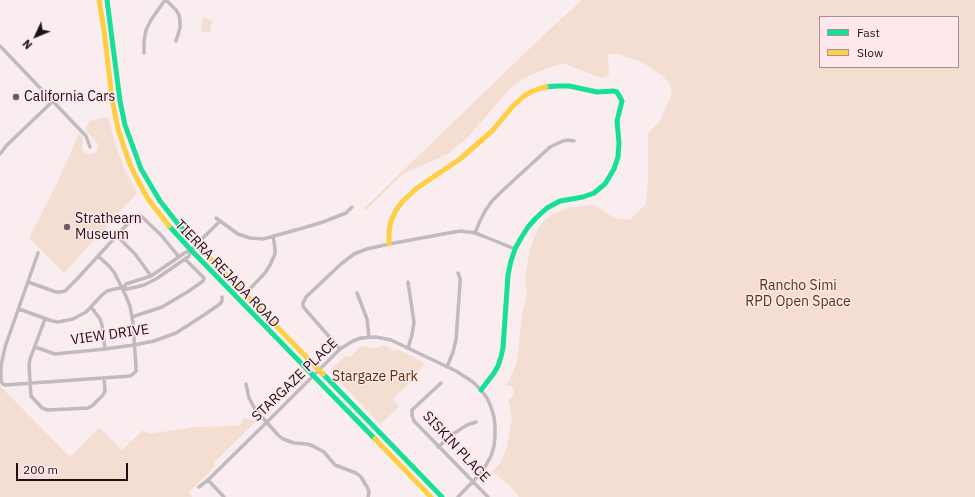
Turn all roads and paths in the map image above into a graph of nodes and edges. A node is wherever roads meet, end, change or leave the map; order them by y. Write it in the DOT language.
graph roads {
  1 [pos="99,0"];
  2 [pos="107,0"];
  3 [pos="166,0"];
  4 [pos="176,41"];
  5 [pos="0,46"];
  6 [pos="144,53"];
  7 [pos="53,101"];
  8 [pos="574,141"];
  9 [pos="90,147"];
  10 [pos="0,154"];
  11 [pos="352,207"];
  12 [pos="216,218"];
  13 [pos="220,221"];
  14 [pos="475,233"];
  15 [pos="116,236"];
  16 [pos="273,236"];
  17 [pos="197,244"];
  18 [pos="389,244"];
  19 [pos="515,249"];
  20 [pos="191,250"];
  21 [pos="38,254"];
  22 [pos="98,256"];
  23 [pos="179,257"];
  24 [pos="185,259"];
  25 [pos="458,273"];
  26 [pos="150,276"];
  27 [pos="154,281"];
  28 [pos="28,282"];
  29 [pos="408,282"];
  30 [pos="123,288"];
  31 [pos="356,293"];
  32 [pos="245,294"];
  33 [pos="222,297"];
  34 [pos="91,307"];
  35 [pos="19,309"];
  36 [pos="132,317"];
  37 [pos="45,319"];
  38 [pos="369,337"];
  39 [pos="134,345"];
  40 [pos="35,347"];
  41 [pos="408,348"];
  42 [pos="340,349"];
  43 [pos="105,350"];
  44 [pos="447,367"];
  45 [pos="319,370"];
  46 [pos="313,375"];
  47 [pos="104,378"];
  48 [pos="30,383"];
  49 [pos="441,383"];
  50 [pos="246,384"];
  51 [pos="481,390"];
  52 [pos="476,422"];
  53 [pos="266,423"];
  54 [pos="438,447"];
  55 [pos="208,480"];
  56 [pos="474,482"];
  57 [pos="199,487"];
  58 [pos="224,497"];
  59 [pos="368,497"];
  60 [pos="431,497"];
  61 [pos="442,497"];
  62 [pos="458,497"];
  63 [pos="488,497"];
  1 -- 20 [label="main road, TIERRA REJADA ROAD"];
  2 -- 17 [label="main road, TIERRA REJADA ROAD"];
  3 -- 4 [label="street"];
  3 -- 6 [label="street"];
  5 -- 7 [label="street"];
  7 -- 9 [label="street"];
  7 -- 10 [label="street"];
  8 -- 14 [label="street"];
  11 -- 16 [label="street"];
  12 -- 13 [label="street"];
  13 -- 16 [label="street"];
  13 -- 17 [label="street"];
  14 -- 18 [label="street"];
  14 -- 19 [label="street"];
  15 -- 22 [label="street"];
  15 -- 23 [label="street"];
  15 -- 26 [label="street"];
  16 -- 32 [label="street"];
  17 -- 20 [label="street"];
  17 -- 32 [label="main road, TIERRA REJADA ROAD"];
  18 -- 19 [label="main road"];
  18 -- 42 [label="street"];
  19 -- 51 [label="main road"];
  20 -- 23 [label="street"];
  20 -- 24 [label="street"];
  20 -- 46 [label="main road, TIERRA REJADA ROAD"];
  21 -- 28 [label="street"];
  22 -- 28 [label="street"];
  22 -- 30 [label="street"];
  23 -- 26 [label="street"];
  24 -- 27 [label="street"];
  24 -- 36 [label="street"];
  25 -- 44 [label="street"];
  26 -- 27 [label="street"];
  26 -- 30 [label="street"];
  27 -- 30 [label="street"];
  28 -- 35 [label="street"];
  29 -- 41 [label="street"];
  30 -- 34 [label="street"];
  30 -- 36 [label="street"];
  31 -- 38 [label="street"];
  32 -- 45 [label="main road, TIERRA REJADA ROAD"];
  33 -- 39 [label="street, VIEW DRIVE"];
  34 -- 37 [label="street"];
  34 -- 43 [label="street"];
  35 -- 37 [label="street"];
  35 -- 48 [label="street"];
  36 -- 39 [label="street"];
  37 -- 40 [label="street"];
  38 -- 41 [label="street, STARGAZE PLACE"];
  38 -- 42 [label="street, STARGAZE PLACE"];
  39 -- 43 [label="street, VIEW DRIVE"];
  39 -- 47 [label="street"];
  40 -- 43 [label="street, VIEW DRIVE"];
  40 -- 48 [label="street"];
  41 -- 44 [label="street, STARGAZE PLACE"];
  42 -- 45 [label="street, STARGAZE PLACE"];
  44 -- 51 [label="street, STARGAZE PLACE"];
  45 -- 46 [label="street, STARGAZE PLACE"];
  45 -- 61 [label="main road, TIERRA REJADA ROAD"];
  46 -- 53 [label="street, STARGAZE PLACE"];
  46 -- 60 [label="main road, TIERRA REJADA ROAD"];
  47 -- 48 [label="street"];
  47 -- 48 [label="street"];
  49 -- 54 [label="street, SISKIN PLACE"];
  50 -- 53 [label="street"];
  51 -- 56 [label="street, STARGAZE PLACE"];
  52 -- 54 [label="street"];
  53 -- 55 [label="street, STARGAZE PLACE"];
  53 -- 59 [label="street"];
  54 -- 56 [label="street, SISKIN PLACE"];
  55 -- 57 [label="street, STARGAZE PLACE"];
  55 -- 58 [label="street"];
  56 -- 62 [label="street, STARGAZE PLACE"];
  56 -- 63 [label="street, SISKIN PLACE"];
}
